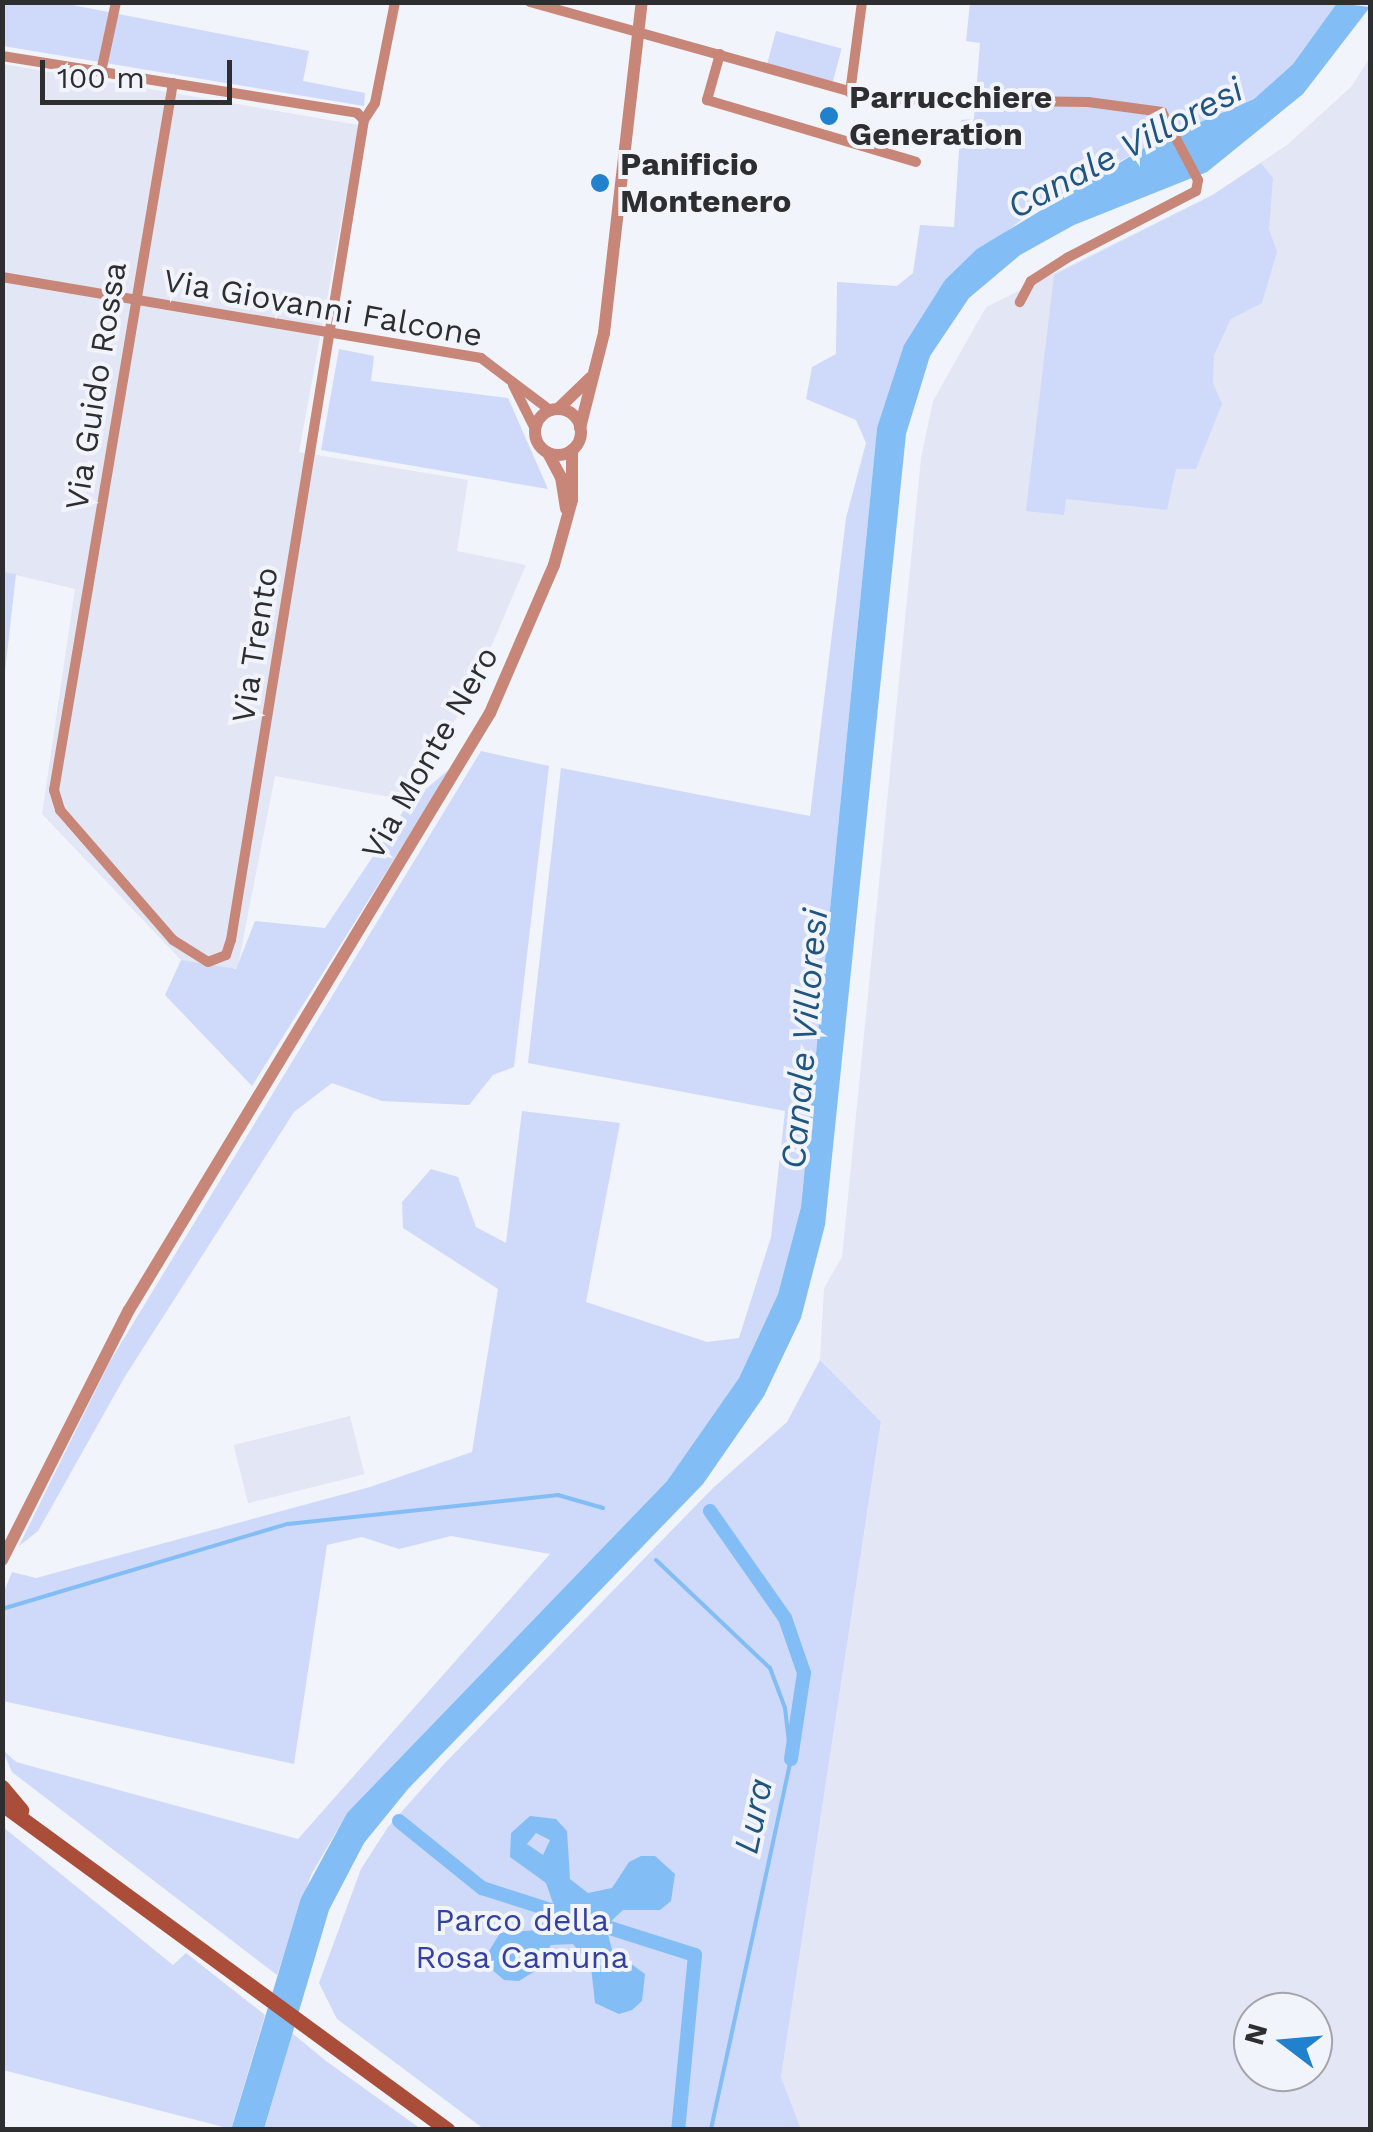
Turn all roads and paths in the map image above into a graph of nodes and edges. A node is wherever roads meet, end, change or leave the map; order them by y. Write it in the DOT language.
graph roads {
  1 [pos="116,2"];
  2 [pos="396,2"];
  3 [pos="530,2"];
  4 [pos="642,2"];
  5 [pos="862,2"];
  6 [pos="636,29"];
  7 [pos="720,54"];
  8 [pos="2,56"];
  9 [pos="101,72"];
  10 [pos="173,83"];
  11 [pos="850,94"];
  12 [pos="364,120"];
  13 [pos="916,162"];
  14 [pos="2,277"];
  15 [pos="136,299"];
  16 [pos="1020,302"];
  17 [pos="331,331"];
  18 [pos="596,367"];
  19 [pos="510,379"];
  20 [pos="554,410"];
  21 [pos="580,428"];
  22 [pos="535,430"];
  23 [pos="572,450"];
  24 [pos="548,452"];
  25 [pos="567,517"];
  26 [pos="70,698"];
  27 [pos="2,1560"];
  28 [pos="2,1788"];
  29 [pos="2,1804"];
  30 [pos="23,1813"];
  31 [pos="448,2130"];
  1 -- 9 [label="street"];
  2 -- 12 [label="street, Via Trento"];
  3 -- 6 [label="street"];
  4 -- 6 [label="street"];
  5 -- 11 [label="street"];
  6 -- 7 [label="street"];
  6 -- 18 [label="street"];
  7 -- 11 [label="street"];
  7 -- 13 [label="street"];
  8 -- 9 [label="street"];
  9 -- 10 [label="street"];
  10 -- 12 [label="street"];
  10 -- 15 [label="street, Via Guido Rossa"];
  11 -- 16 [label="street"];
  12 -- 17 [label="street, Via Trento"];
  14 -- 15 [label="street, Via Giovanni Falcone"];
  15 -- 17 [label="street, Via Giovanni Falcone"];
  15 -- 26 [label="street, Via Guido Rossa"];
  17 -- 19 [label="street, Via Giovanni Falcone"];
  17 -- 26 [label="street, Via Trento"];
  18 -- 20 [label="street"];
  18 -- 21 [label="street"];
  19 -- 20 [label="street, Via Giovanni Falcone"];
  19 -- 22 [label="street, Via Giovanni Falcone"];
  20 -- 21 [label="street"];
  20 -- 22 [label="street"];
  21 -- 23 [label="street"];
  22 -- 24 [label="street"];
  23 -- 24 [label="street"];
  23 -- 25 [label="street, Via Monte Nero"];
  24 -- 25 [label="street, Via Monte Nero"];
  25 -- 27 [label="street, Via Monte Nero"];
  28 -- 30 [label="main road"];
  29 -- 30 [label="main road"];
  30 -- 31 [label="main road"];
}
